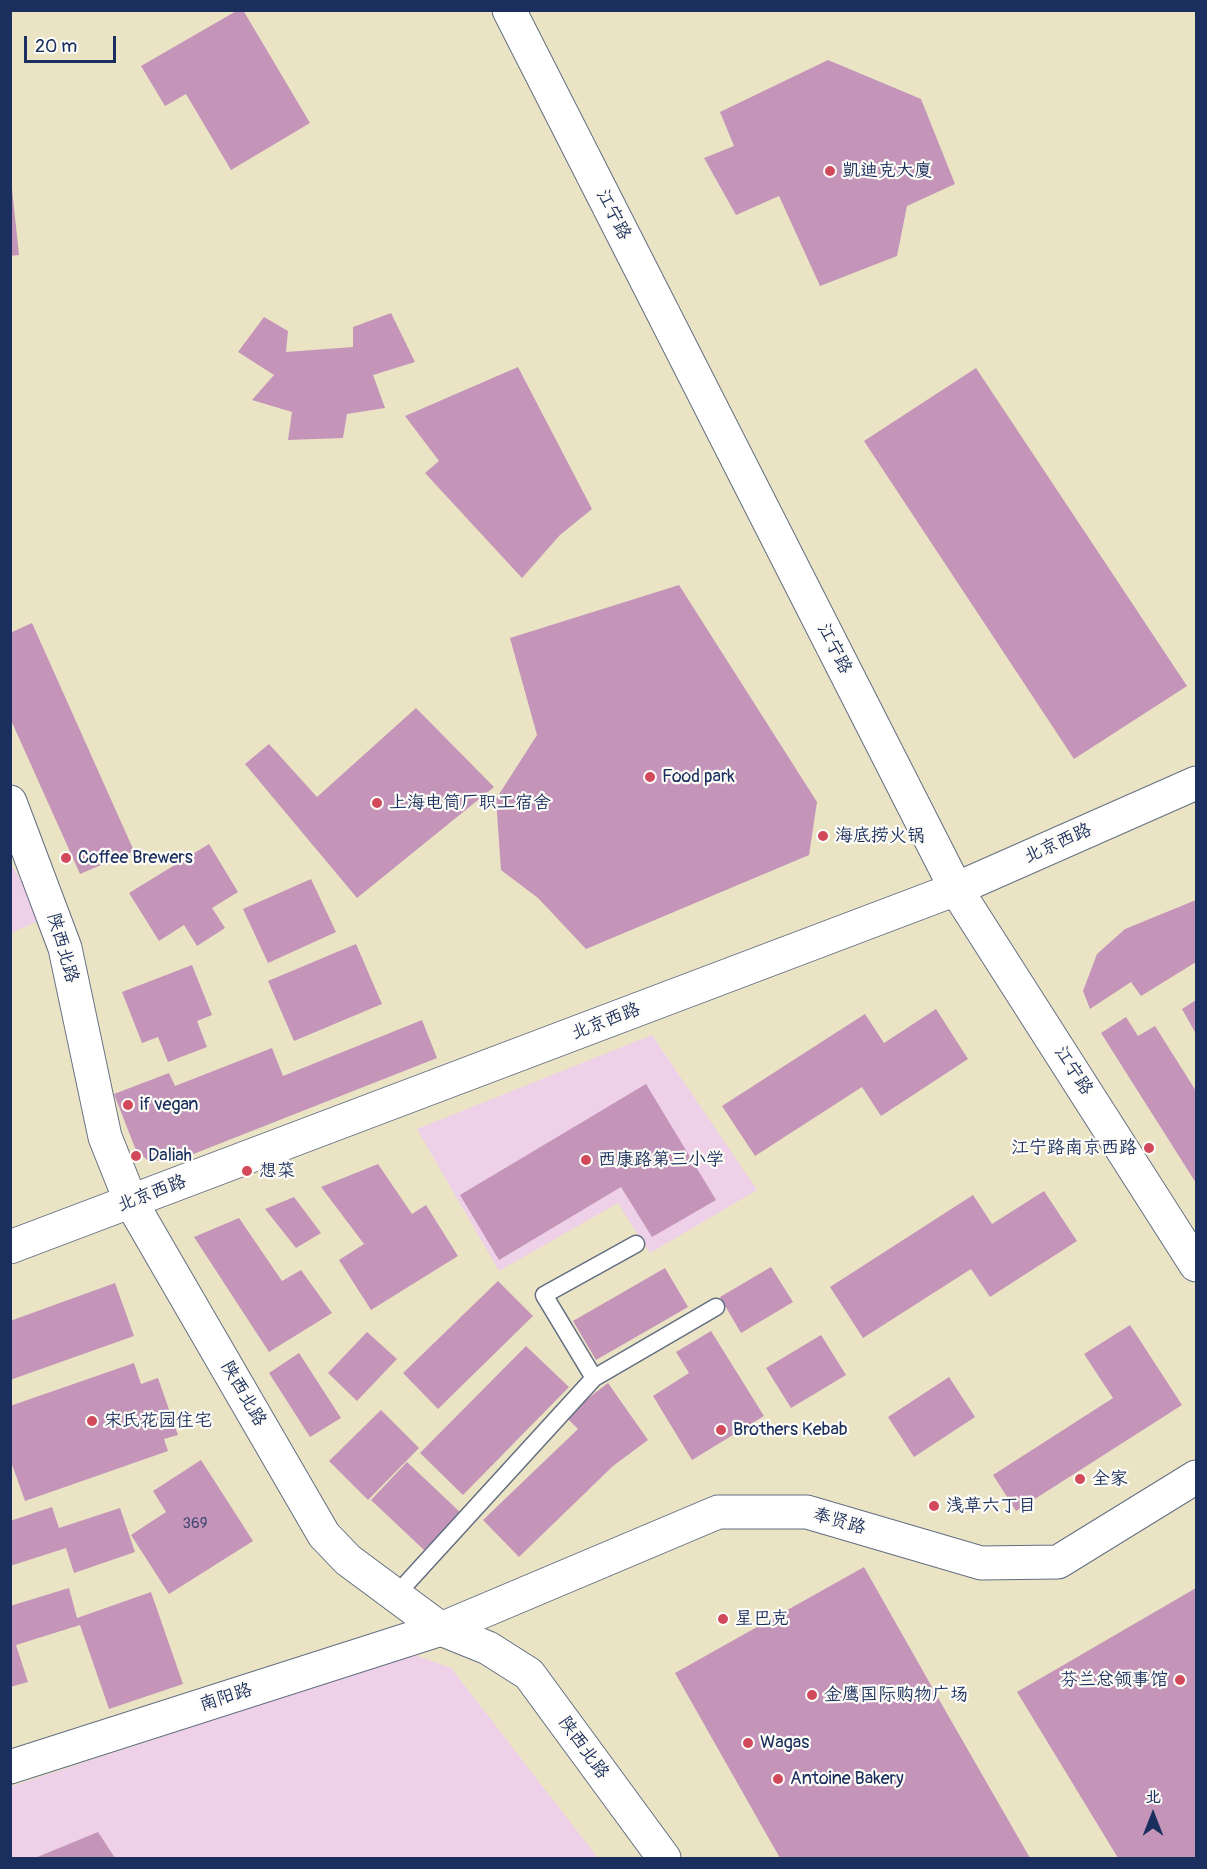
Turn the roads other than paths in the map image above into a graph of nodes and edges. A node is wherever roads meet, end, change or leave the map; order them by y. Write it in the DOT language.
graph roads {
  1 [pos="509,10"];
  2 [pos="1197,783"];
  3 [pos="10,802"];
  4 [pos="956,889"];
  5 [pos="131,1202"];
  6 [pos="636,1245"];
  7 [pos="10,1247"];
  8 [pos="1197,1265"];
  9 [pos="716,1307"];
  10 [pos="594,1378"];
  11 [pos="1197,1477"];
  12 [pos="395,1596"];
  13 [pos="441,1629"];
  14 [pos="10,1767"];
  15 [pos="664,1858"];
  1 -- 4 [label="main road, 江宁路"];
  2 -- 4 [label="main road, 北京西路"];
  3 -- 5 [label="main road, 陕西北路"];
  4 -- 5 [label="main road, 北京西路"];
  4 -- 8 [label="main road, 江宁路"];
  5 -- 7 [label="main road, 北京西路"];
  5 -- 12 [label="main road, 陕西北路"];
  6 -- 10 [label="lane"];
  9 -- 10 [label="lane"];
  10 -- 12 [label="lane"];
  11 -- 13 [label="main road, 奉贤路"];
  12 -- 13 [label="main road, 陕西北路"];
  13 -- 14 [label="main road, 南阳路"];
  13 -- 15 [label="main road, 陕西北路"];
}
